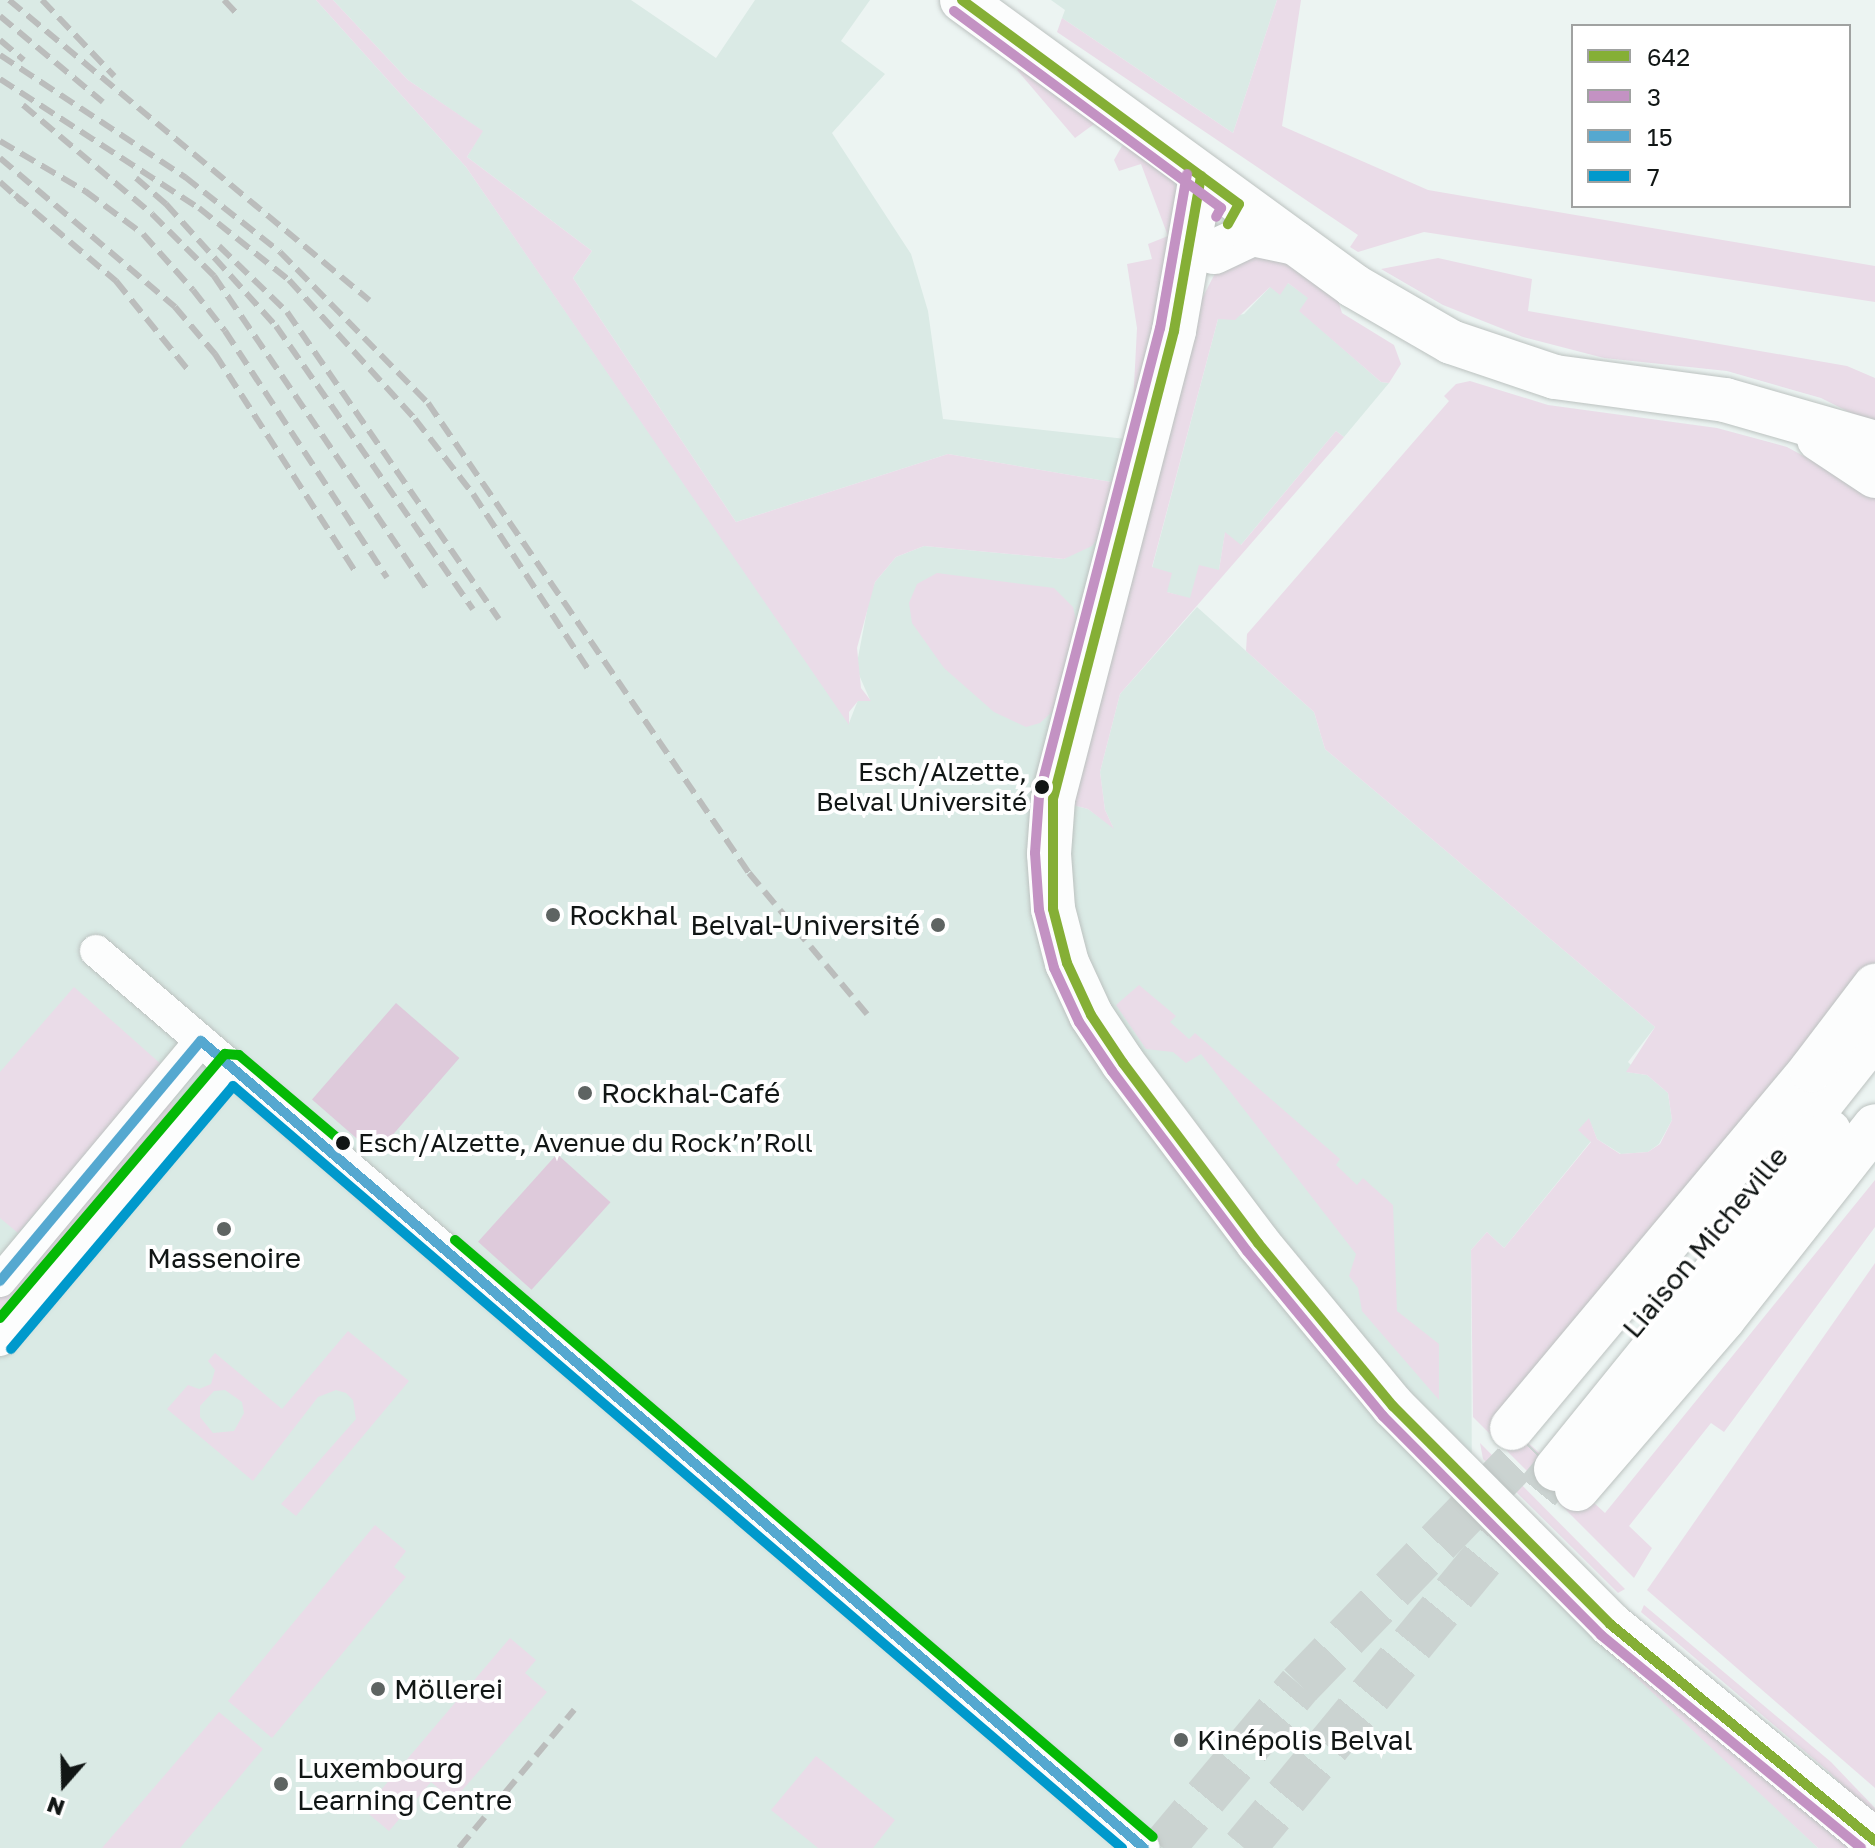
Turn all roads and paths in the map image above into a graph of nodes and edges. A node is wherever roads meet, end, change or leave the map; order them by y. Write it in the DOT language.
graph roads {
  1 [pos="962,0"];
  2 [pos="1201,176"];
  3 [pos="1239,204"];
  4 [pos="1297,244"];
  5 [pos="1214,252"];
  6 [pos="1174,331"];
  7 [pos="1784,415"];
  8 [pos="1875,443"];
  9 [pos="1875,476"];
  10 [pos="96,951"];
  11 [pos="1875,986"];
  12 [pos="1875,1035"];
  13 [pos="201,1041"];
  14 [pos="231,1066"];
  15 [pos="1875,1071"];
  16 [pos="1875,1126"];
  17 [pos="0,1281"];
  18 [pos="0,1340"];
  19 [pos="1544,1458"];
  20 [pos="1875,1841"];
  21 [pos="1144,1848"];
  1 -- 2 [label="main road"];
  2 -- 3 [label="main road"];
  2 -- 6 [label="main road"];
  3 -- 4 [label="main road"];
  3 -- 5 [label="main road"];
  4 -- 5 [label="main road"];
  4 -- 7 [label="main road"];
  5 -- 6 [label="main road"];
  6 -- 20 [label="main road"];
  7 -- 8 [label="main road"];
  7 -- 9 [label="main road"];
  10 -- 13 [label="street"];
  11 -- 19 [label="main road"];
  12 -- 19 [label="main road, Liaison Micheville"];
  13 -- 14 [label="street"];
  13 -- 17 [label="street"];
  14 -- 18 [label="street"];
  14 -- 21 [label="street"];
  15 -- 19 [label="main road, Liaison Micheville"];
  16 -- 19 [label="main road"];
}
